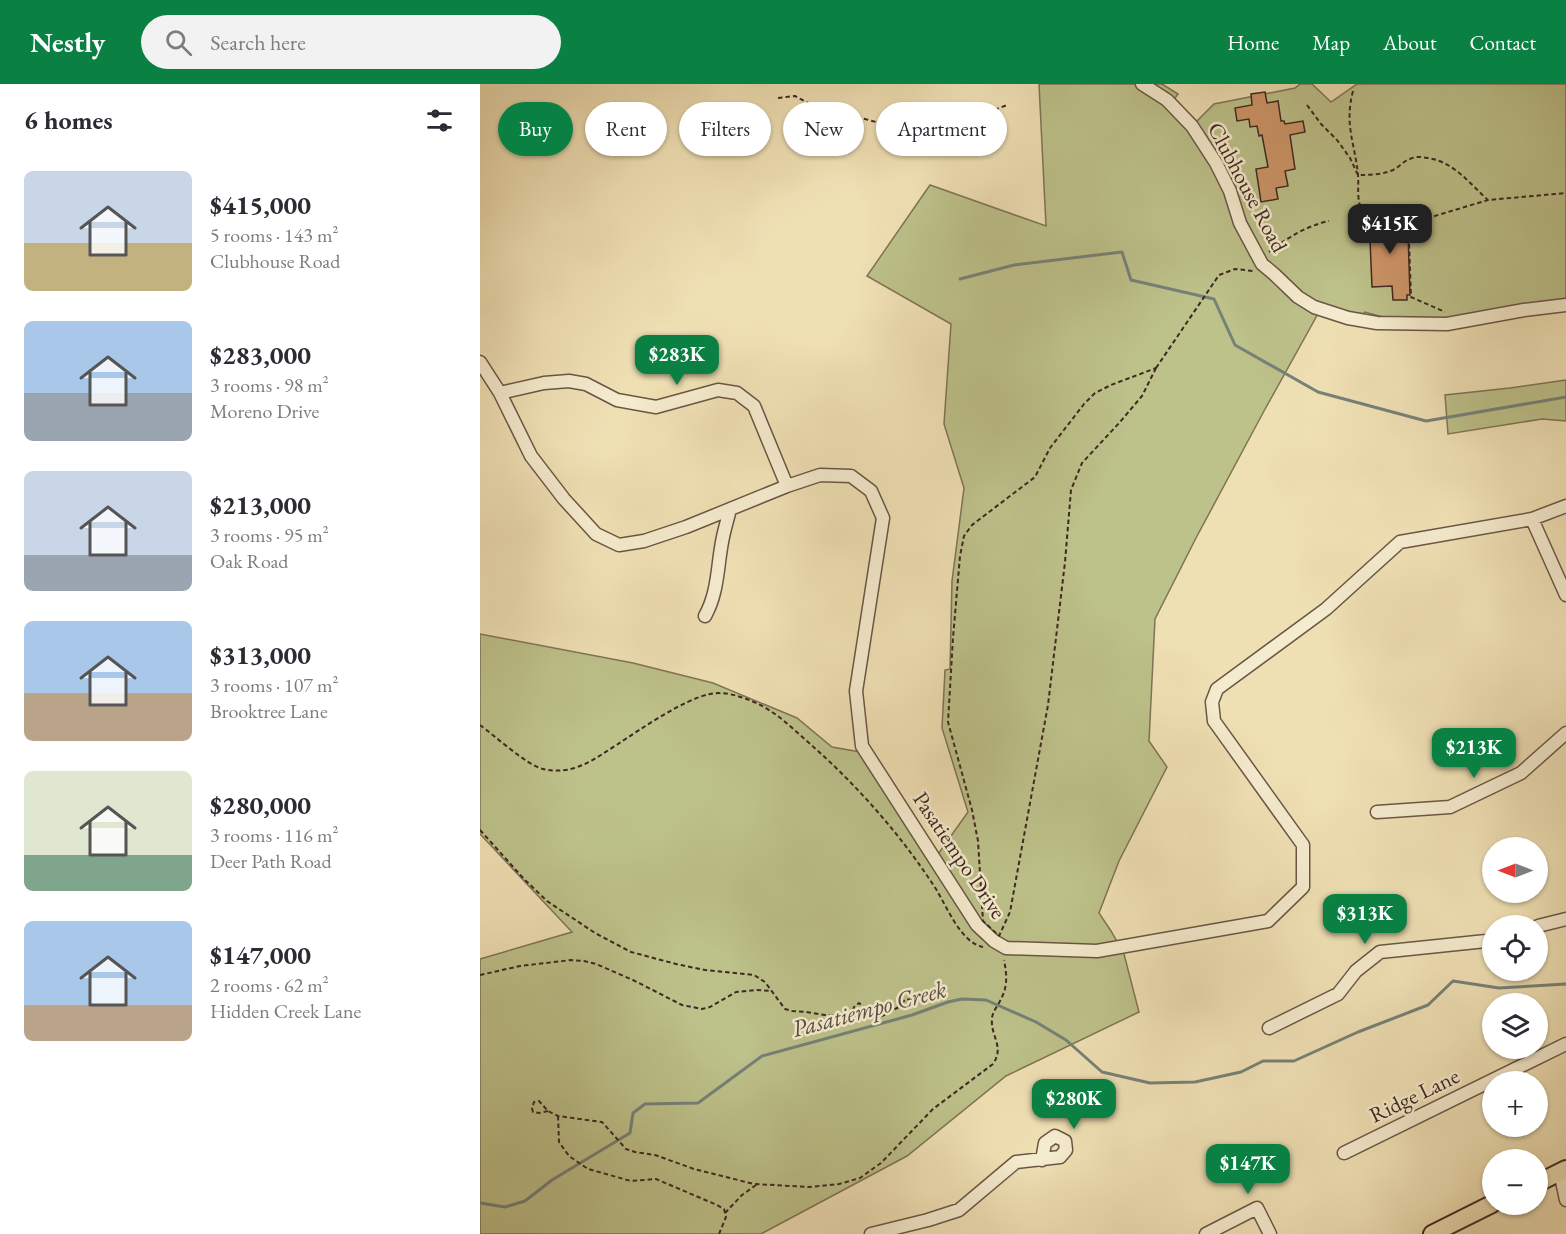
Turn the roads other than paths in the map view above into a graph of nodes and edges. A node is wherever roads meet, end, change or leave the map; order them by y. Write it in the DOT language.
graph roads {
  1 [pos="1142,84"];
  2 [pos="1566,305"];
  3 [pos="480,362"];
  4 [pos="500,393"];
  5 [pos="787,486"];
  6 [pos="1566,506"];
  7 [pos="730,509"];
  8 [pos="1532,519"];
  9 [pos="1566,595"];
  10 [pos="705,616"];
  11 [pos="1566,734"];
  12 [pos="1377,812"];
  13 [pos="1566,918"];
  14 [pos="1548,923"];
  15 [pos="1482,941"];
  16 [pos="1269,1028"];
  17 [pos="1566,1044"];
  18 [pos="1344,1153"];
  19 [pos="1042,1160"];
  20 [pos="1563,1171"];
  21 [pos="1548,1178"];
  22 [pos="1566,1200"];
  23 [pos="1482,1209"];
  24 [pos="871,1234"];
  25 [pos="1206,1234"];
  26 [pos="1270,1234"];
  27 [pos="1432,1234"];
  1 -- 2 [label="street, Clubhouse Road"];
  3 -- 4 [label="street, Pasatiempo Drive"];
  4 -- 5 [label="street"];
  4 -- 7 [label="street, Pasatiempo Drive"];
  5 -- 7 [label="street, Pasatiempo Drive"];
  5 -- 8 [label="street, Pasatiempo Drive"];
  6 -- 8 [label="street, Pasatiempo Drive"];
  7 -- 10 [label="street"];
  8 -- 9 [label="street"];
  11 -- 12 [label="street"];
  13 -- 14 [label="street"];
  15 -- 16 [label="street"];
  17 -- 18 [label="street, Ridge Lane"];
  19 -- 24 [label="street"];
  20 -- 21 [label="main road"];
  20 -- 22 [label="street"];
  23 -- 27 [label="main road"];
  25 -- 26 [label="street"];
}
